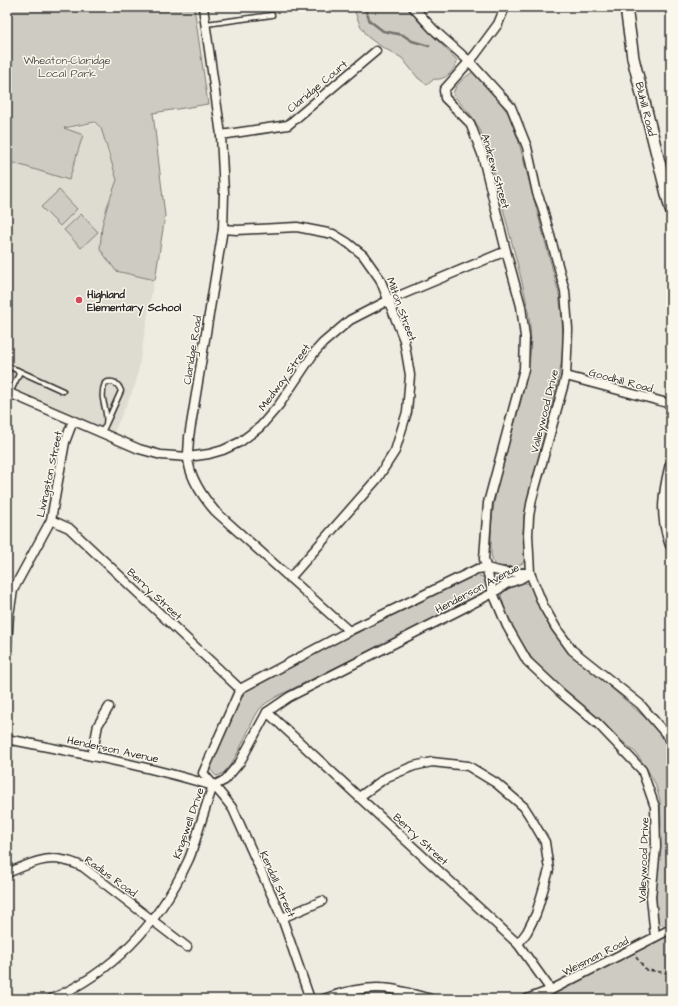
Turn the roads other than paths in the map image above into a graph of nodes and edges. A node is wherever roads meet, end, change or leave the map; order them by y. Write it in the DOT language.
graph roads {
  1 [pos="203,7"];
  2 [pos="413,7"];
  3 [pos="505,7"];
  4 [pos="626,7"];
  5 [pos="272,15"];
  6 [pos="205,24"];
  7 [pos="376,51"];
  8 [pos="470,62"];
  9 [pos="221,135"];
  10 [pos="668,185"];
  11 [pos="671,210"];
  12 [pos="223,229"];
  13 [pos="506,251"];
  14 [pos="389,300"];
  15 [pos="7,366"];
  16 [pos="16,370"];
  17 [pos="566,376"];
  18 [pos="63,391"];
  19 [pos="9,392"];
  20 [pos="671,404"];
  21 [pos="73,421"];
  22 [pos="106,424"];
  23 [pos="101,433"];
  24 [pos="188,457"];
  25 [pos="671,466"];
  26 [pos="51,520"];
  27 [pos="671,544"];
  28 [pos="486,568"];
  29 [pos="530,573"];
  30 [pos="290,578"];
  31 [pos="493,593"];
  32 [pos="349,631"];
  33 [pos="7,644"];
  34 [pos="240,688"];
  35 [pos="109,708"];
  36 [pos="267,712"];
  37 [pos="7,739"];
  38 [pos="671,740"];
  39 [pos="92,756"];
  40 [pos="213,786"];
  41 [pos="359,797"];
  42 [pos="7,873"];
  43 [pos="322,901"];
  44 [pos="282,918"];
  45 [pos="153,921"];
  46 [pos="671,929"];
  47 [pos="655,937"];
  48 [pos="518,944"];
  49 [pos="187,947"];
  50 [pos="551,990"];
  51 [pos="51,999"];
  52 [pos="310,999"];
  53 [pos="324,999"];
  54 [pos="431,999"];
  55 [pos="527,999"];
  1 -- 6 [label="street, Claridge Road"];
  2 -- 8 [label="street, Valleywood Drive"];
  3 -- 8 [label="street, Andrew Street"];
  4 -- 10 [label="street, Bluhill Road"];
  5 -- 6 [label="lane"];
  6 -- 9 [label="street, Claridge Road"];
  7 -- 9 [label="street, Claridge Court"];
  8 -- 13 [label="street, Andrew Street"];
  8 -- 17 [label="street, Valleywood Drive"];
  9 -- 12 [label="street, Claridge Road"];
  10 -- 11 [label="street, Bluhill Road"];
  12 -- 14 [label="street, Milton Street"];
  12 -- 24 [label="street, Claridge Road"];
  13 -- 14 [label="street, Medway Street"];
  13 -- 28 [label="street, Valleywood Drive"];
  14 -- 24 [label="street, Medway Street"];
  14 -- 30 [label="street, Milton Street"];
  15 -- 16 [label="lane"];
  16 -- 18 [label="lane"];
  16 -- 19 [label="lane"];
  17 -- 20 [label="street, Goodhill Road"];
  17 -- 29 [label="street, Valleywood Drive"];
  19 -- 21 [label="street, Medway Street"];
  21 -- 23 [label="street, Medway Street"];
  21 -- 26 [label="street, Livingston Street"];
  22 -- 22 [label="lane"];
  22 -- 23 [label="lane"];
  23 -- 24 [label="street, Medway Street"];
  24 -- 30 [label="street, Claridge Road"];
  25 -- 27 [label="street"];
  26 -- 33 [label="street, Livingston Street"];
  26 -- 34 [label="street, Berry Street"];
  28 -- 29 [label="street, Henderson Avenue"];
  28 -- 31 [label="street, Valleywood Drive"];
  28 -- 32 [label="street, Henderson Avenue"];
  29 -- 31 [label="street, Henderson Avenue"];
  29 -- 38 [label="street, Valleywood Drive"];
  30 -- 32 [label="street, Claridge Road"];
  31 -- 36 [label="street, Henderson Avenue"];
  31 -- 47 [label="street, Valleywood Drive"];
  32 -- 34 [label="street, Henderson Avenue"];
  34 -- 40 [label="street"];
  35 -- 39 [label="street"];
  36 -- 40 [label="street, Henderson Avenue"];
  36 -- 41 [label="street, Berry Street"];
  37 -- 39 [label="street, Henderson Avenue"];
  39 -- 40 [label="street, Henderson Avenue"];
  40 -- 44 [label="street, Kendall Street"];
  40 -- 45 [label="street, Kingswell Drive"];
  41 -- 48 [label="street, Berry Street"];
  41 -- 48 [label="street"];
  42 -- 45 [label="street, Radius Road"];
  43 -- 44 [label="street"];
  44 -- 52 [label="street, Kendall Street"];
  45 -- 49 [label="street, Radius Road"];
  45 -- 51 [label="street, Kingswell Drive"];
  46 -- 47 [label="street, Weisman Road"];
  47 -- 50 [label="street, Weisman Road"];
  48 -- 50 [label="street, Berry Street"];
  50 -- 55 [label="street, Weisman Road"];
  53 -- 54 [label="street"];
}
